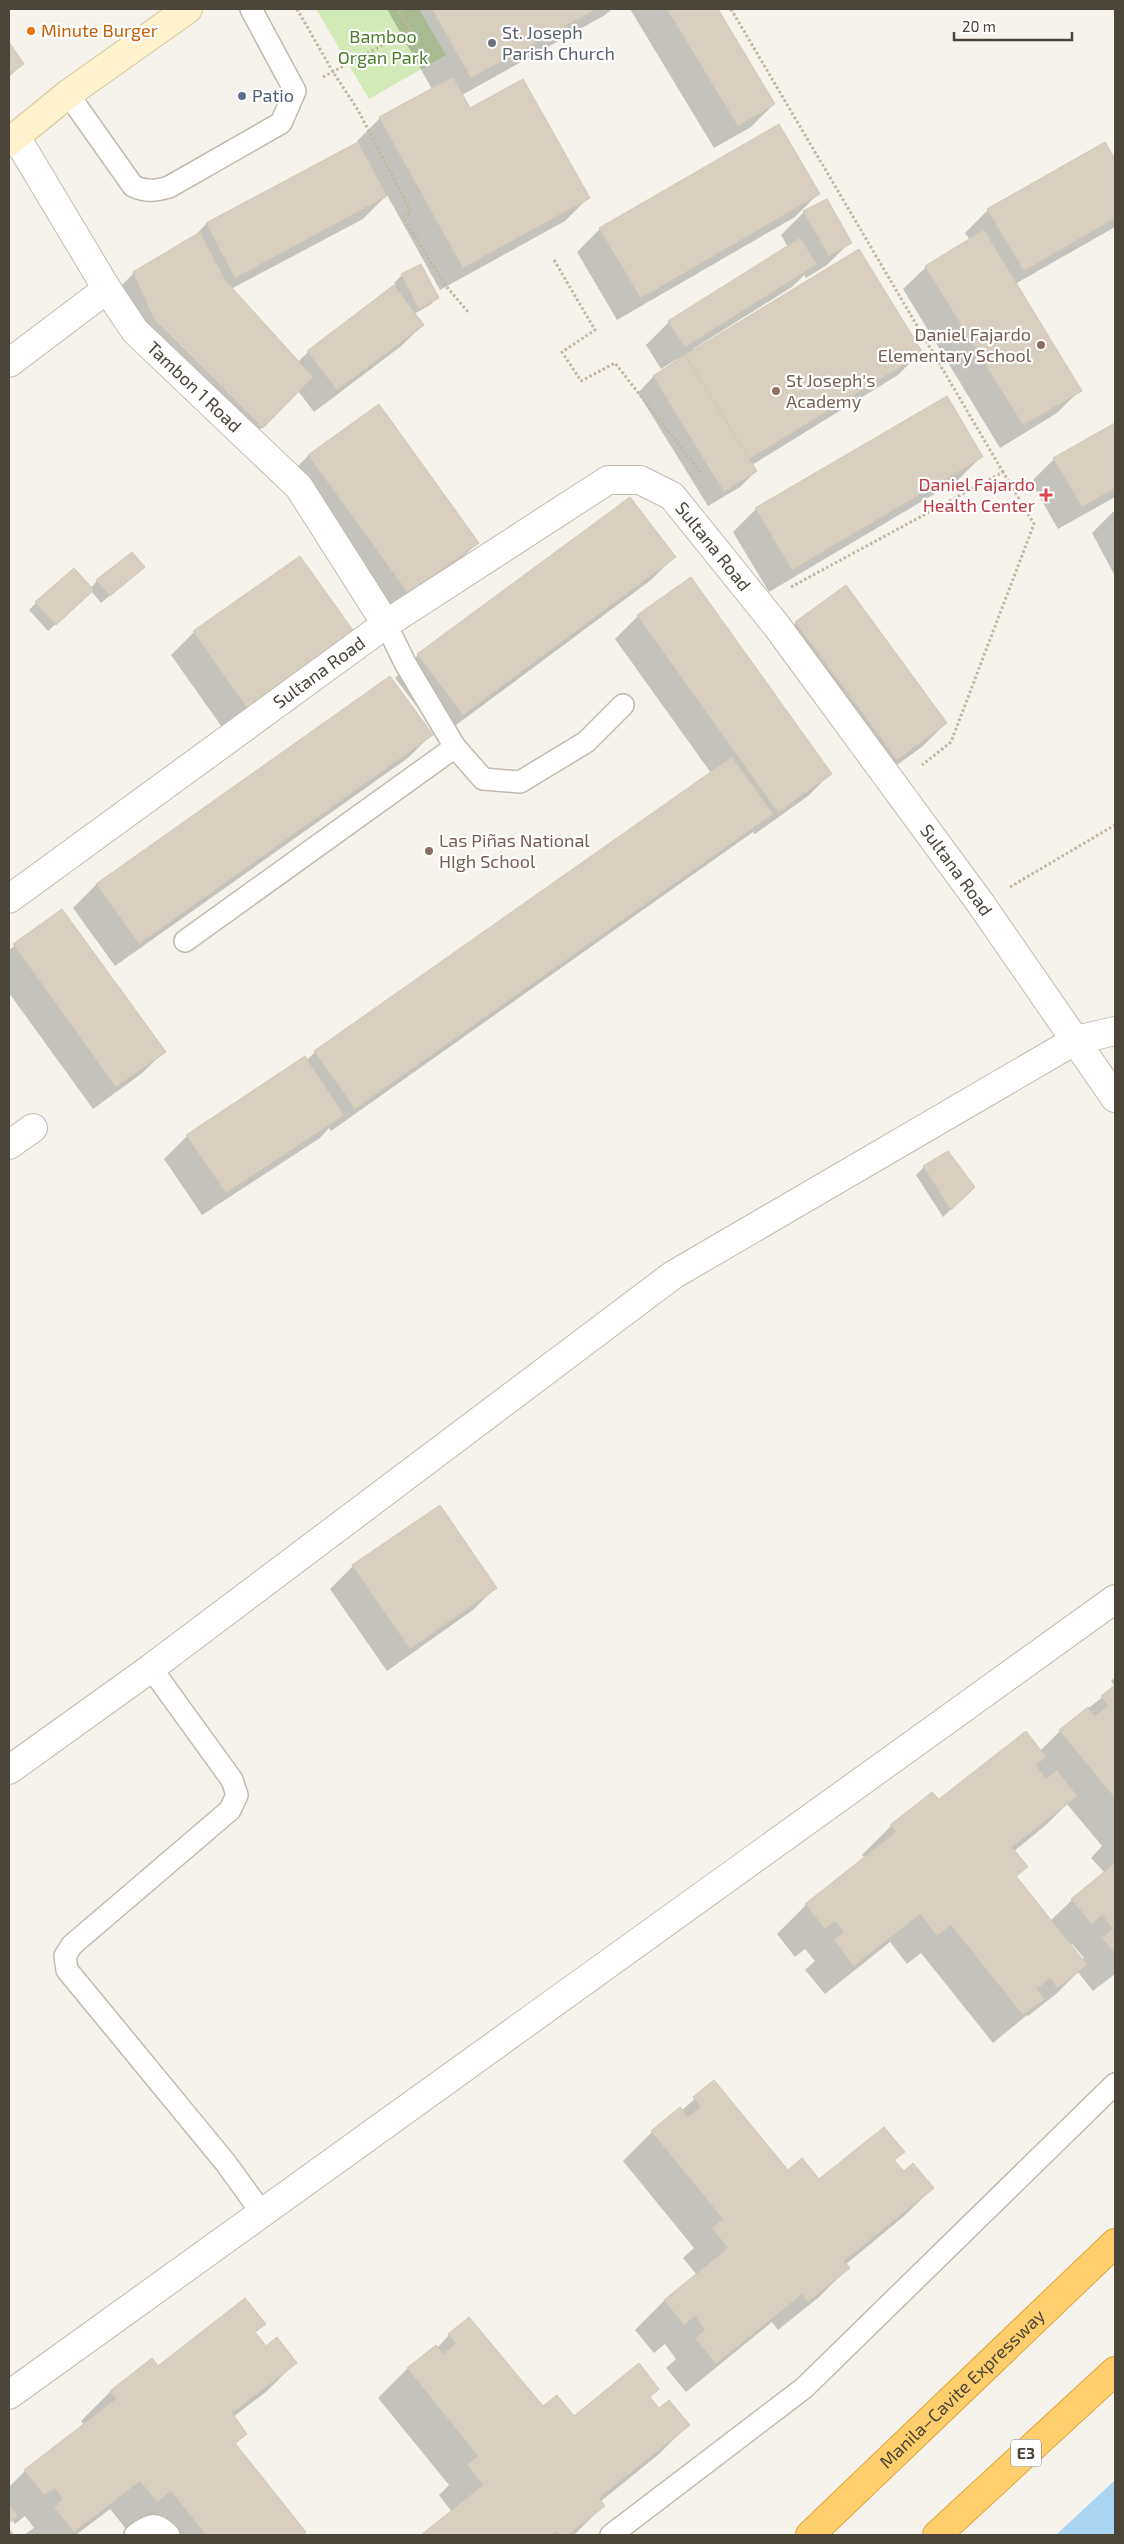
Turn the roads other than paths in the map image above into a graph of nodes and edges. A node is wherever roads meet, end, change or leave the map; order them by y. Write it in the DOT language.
graph roads {
  1 [pos="188,9"];
  2 [pos="251,9"];
  3 [pos="68,94"];
  4 [pos="12,140"];
  5 [pos="107,289"];
  6 [pos="9,363"];
  7 [pos="386,624"];
  8 [pos="624,705"];
  9 [pos="455,747"];
  10 [pos="9,899"];
  11 [pos="185,941"];
  12 [pos="1115,1031"];
  13 [pos="1076,1040"];
  14 [pos="1115,1098"];
  15 [pos="33,1128"];
  16 [pos="9,1145"];
  17 [pos="1115,1599"];
  18 [pos="151,1668"];
  19 [pos="9,1770"];
  20 [pos="1115,2084"];
  21 [pos="262,2213"];
  22 [pos="1115,2243"];
  23 [pos="1115,2371"];
  24 [pos="9,2395"];
  25 [pos="135,2535"];
  26 [pos="169,2535"];
  27 [pos="611,2535"];
  28 [pos="810,2535"];
  29 [pos="937,2535"];
  1 -- 3 [label="main road"];
  2 -- 3 [label="lane"];
  3 -- 4 [label="main road"];
  4 -- 5 [label="street, Tambon 1 Road"];
  5 -- 6 [label="street"];
  5 -- 7 [label="street, Tambon 1 Road"];
  7 -- 9 [label="lane"];
  7 -- 10 [label="street, Sultana Road"];
  7 -- 13 [label="street, Sultana Road"];
  8 -- 9 [label="lane"];
  9 -- 11 [label="lane"];
  12 -- 13 [label="street"];
  13 -- 14 [label="street, Sultana Road"];
  13 -- 18 [label="street"];
  15 -- 16 [label="street"];
  17 -- 21 [label="street"];
  18 -- 19 [label="street"];
  18 -- 21 [label="lane"];
  20 -- 27 [label="lane"];
  21 -- 24 [label="street"];
  22 -- 28 [label="highway, Manila–Cavite Expressway"];
  23 -- 29 [label="highway, E3"];
  25 -- 26 [label="lane"];
}
